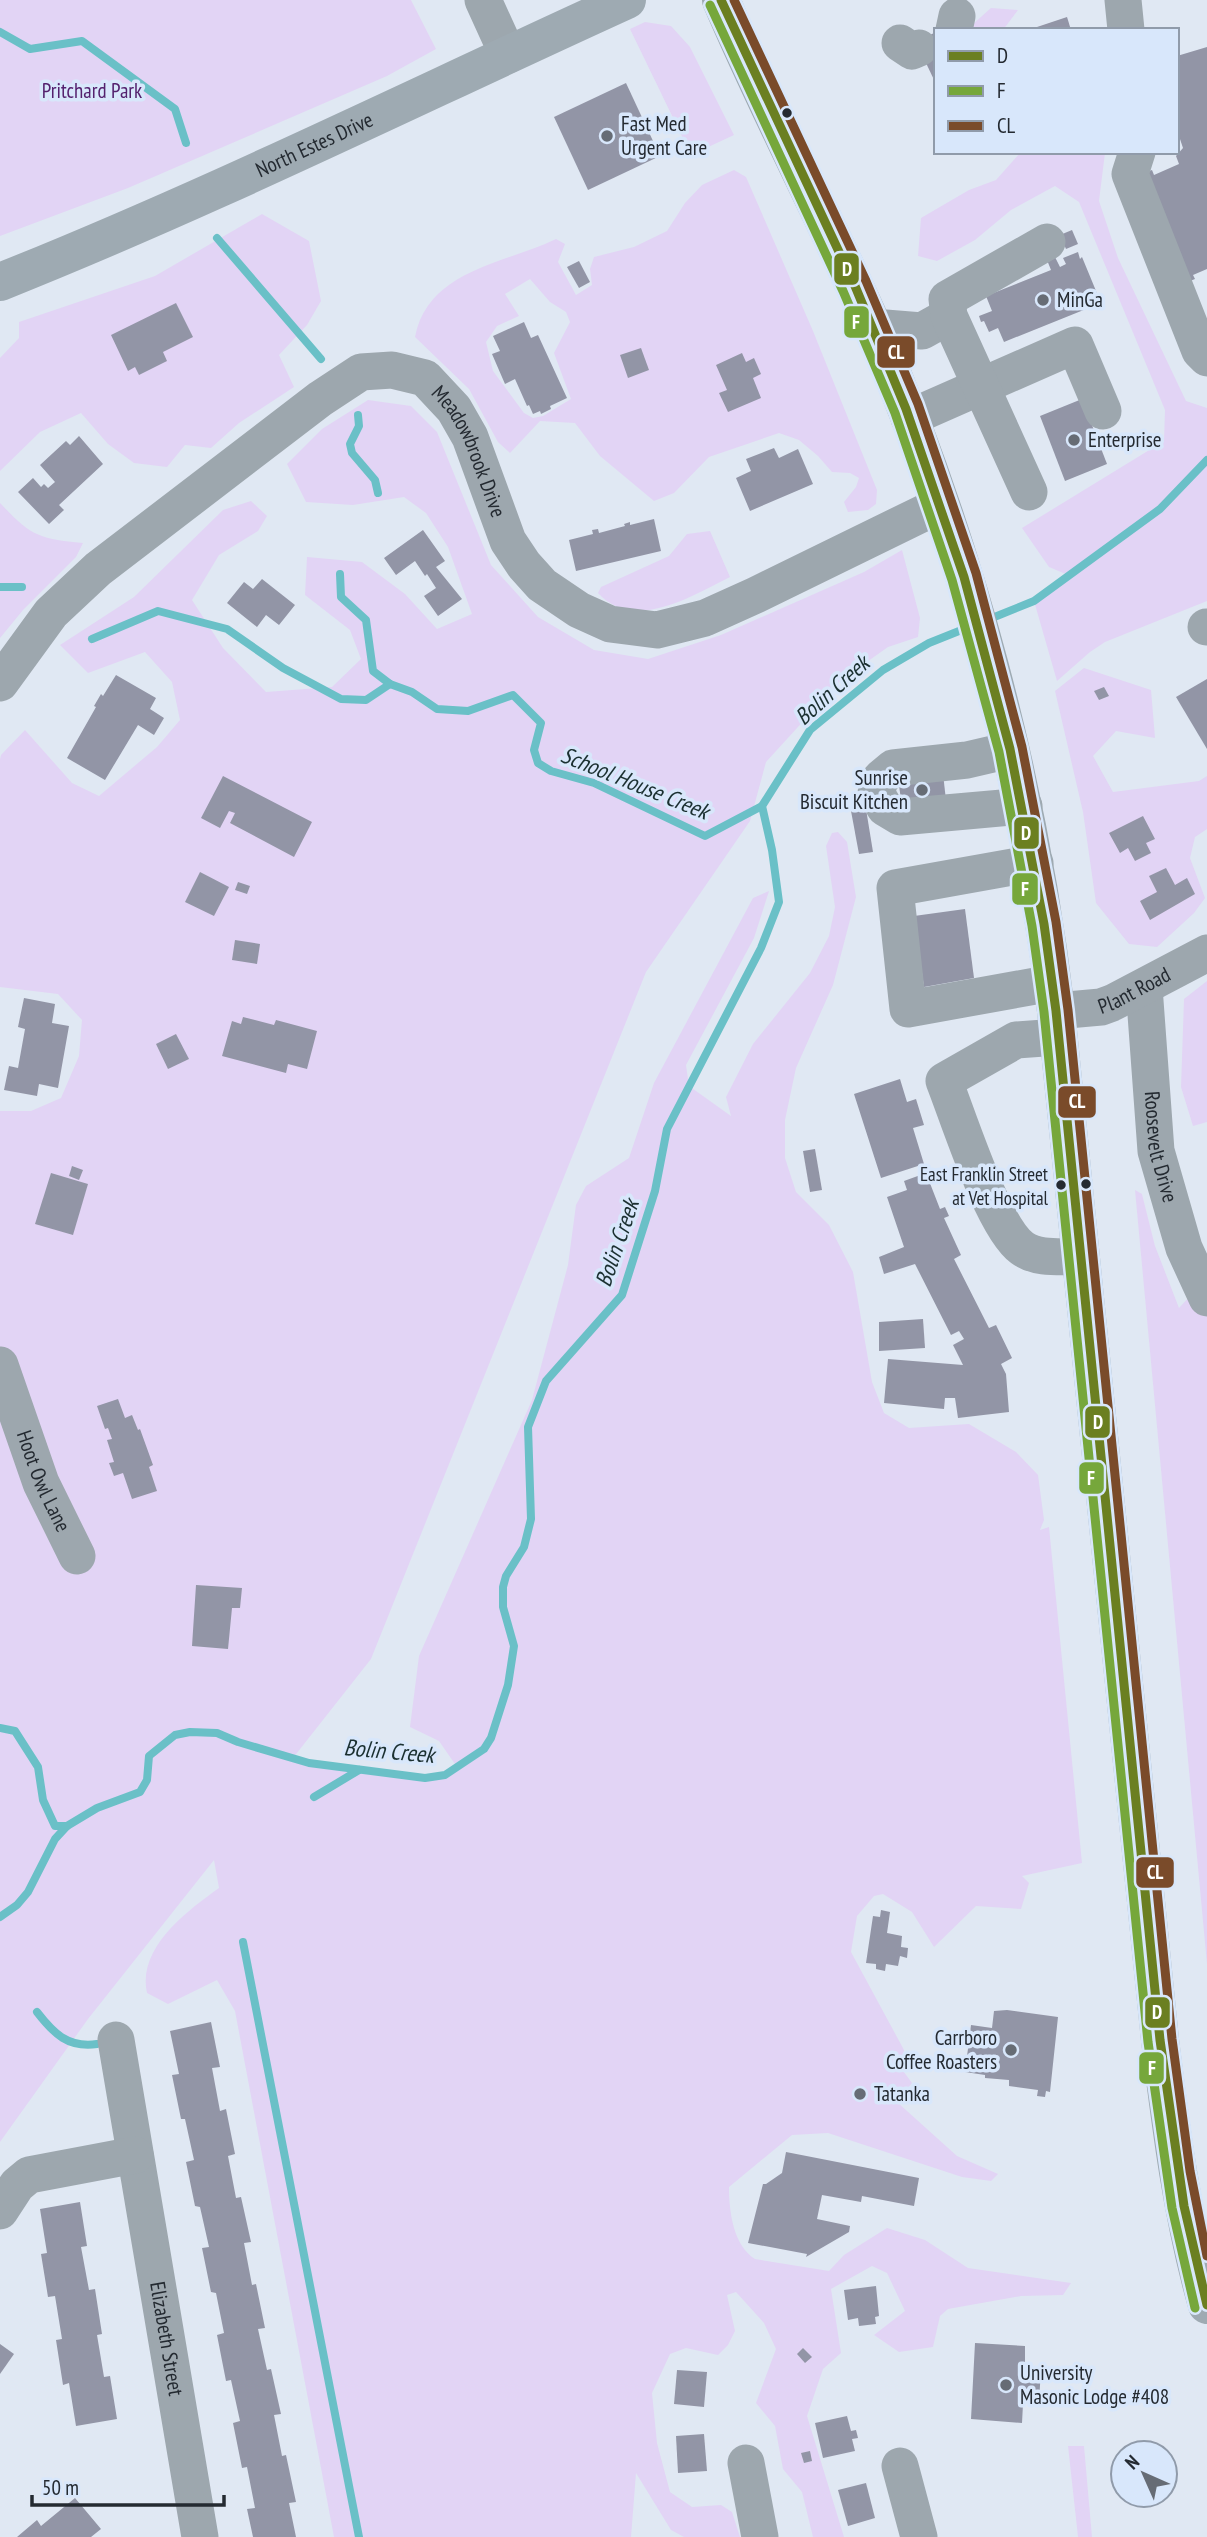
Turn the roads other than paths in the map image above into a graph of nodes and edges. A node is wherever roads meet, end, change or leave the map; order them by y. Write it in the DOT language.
graph roads {
  1 [pos="484,0"];
  2 [pos="627,0"];
  3 [pos="721,0"];
  4 [pos="1123,0"];
  5 [pos="1126,28"];
  6 [pos="508,55"];
  7 [pos="1136,154"];
  8 [pos="1047,242"];
  9 [pos="0,282"];
  10 [pos="949,316"];
  11 [pos="873,327"];
  12 [pos="1207,358"];
  13 [pos="981,386"];
  14 [pos="1103,411"];
  15 [pos="909,418"];
  16 [pos="1028,492"];
  17 [pos="944,520"];
  18 [pos="0,683"];
  19 [pos="1010,750"];
  20 [pos="1024,806"];
  21 [pos="1035,863"];
  22 [pos="1207,953"];
  23 [pos="1144,987"];
  24 [pos="1055,1010"];
  25 [pos="1081,1257"];
  26 [pos="1207,1298"];
  27 [pos="0,1364"];
  28 [pos="77,1556"];
  29 [pos="116,2040"];
  30 [pos="135,2155"];
  31 [pos="0,2211"];
  32 [pos="1207,2305"];
  33 [pos="746,2463"];
  34 [pos="900,2466"];
  35 [pos="191,2532"];
  36 [pos="760,2537"];
  37 [pos="919,2537"];
  1 -- 6 [label="street"];
  2 -- 6 [label="main road, North Estes Drive"];
  3 -- 11 [label="main road"];
  4 -- 5 [label="street"];
  6 -- 9 [label="main road, North Estes Drive"];
  7 -- 12 [label="street"];
  8 -- 10 [label="street"];
  10 -- 11 [label="street"];
  10 -- 13 [label="street"];
  11 -- 15 [label="main road"];
  13 -- 14 [label="street"];
  13 -- 15 [label="street"];
  13 -- 16 [label="street"];
  15 -- 17 [label="main road"];
  17 -- 18 [label="street, Meadowbrook Drive"];
  17 -- 19 [label="main road"];
  19 -- 20 [label="main road"];
  19 -- 20 [label="street"];
  20 -- 21 [label="main road"];
  21 -- 24 [label="main road"];
  21 -- 24 [label="street"];
  22 -- 23 [label="street, Plant Road"];
  23 -- 24 [label="street, Plant Road"];
  23 -- 26 [label="street, Roosevelt Drive"];
  24 -- 25 [label="main road"];
  24 -- 25 [label="street"];
  25 -- 32 [label="main road"];
  27 -- 28 [label="street, Hoot Owl Lane"];
  29 -- 30 [label="street, Elizabeth Street"];
  30 -- 31 [label="street"];
  30 -- 35 [label="street, Elizabeth Street"];
  33 -- 36 [label="street"];
  34 -- 37 [label="street"];
}
